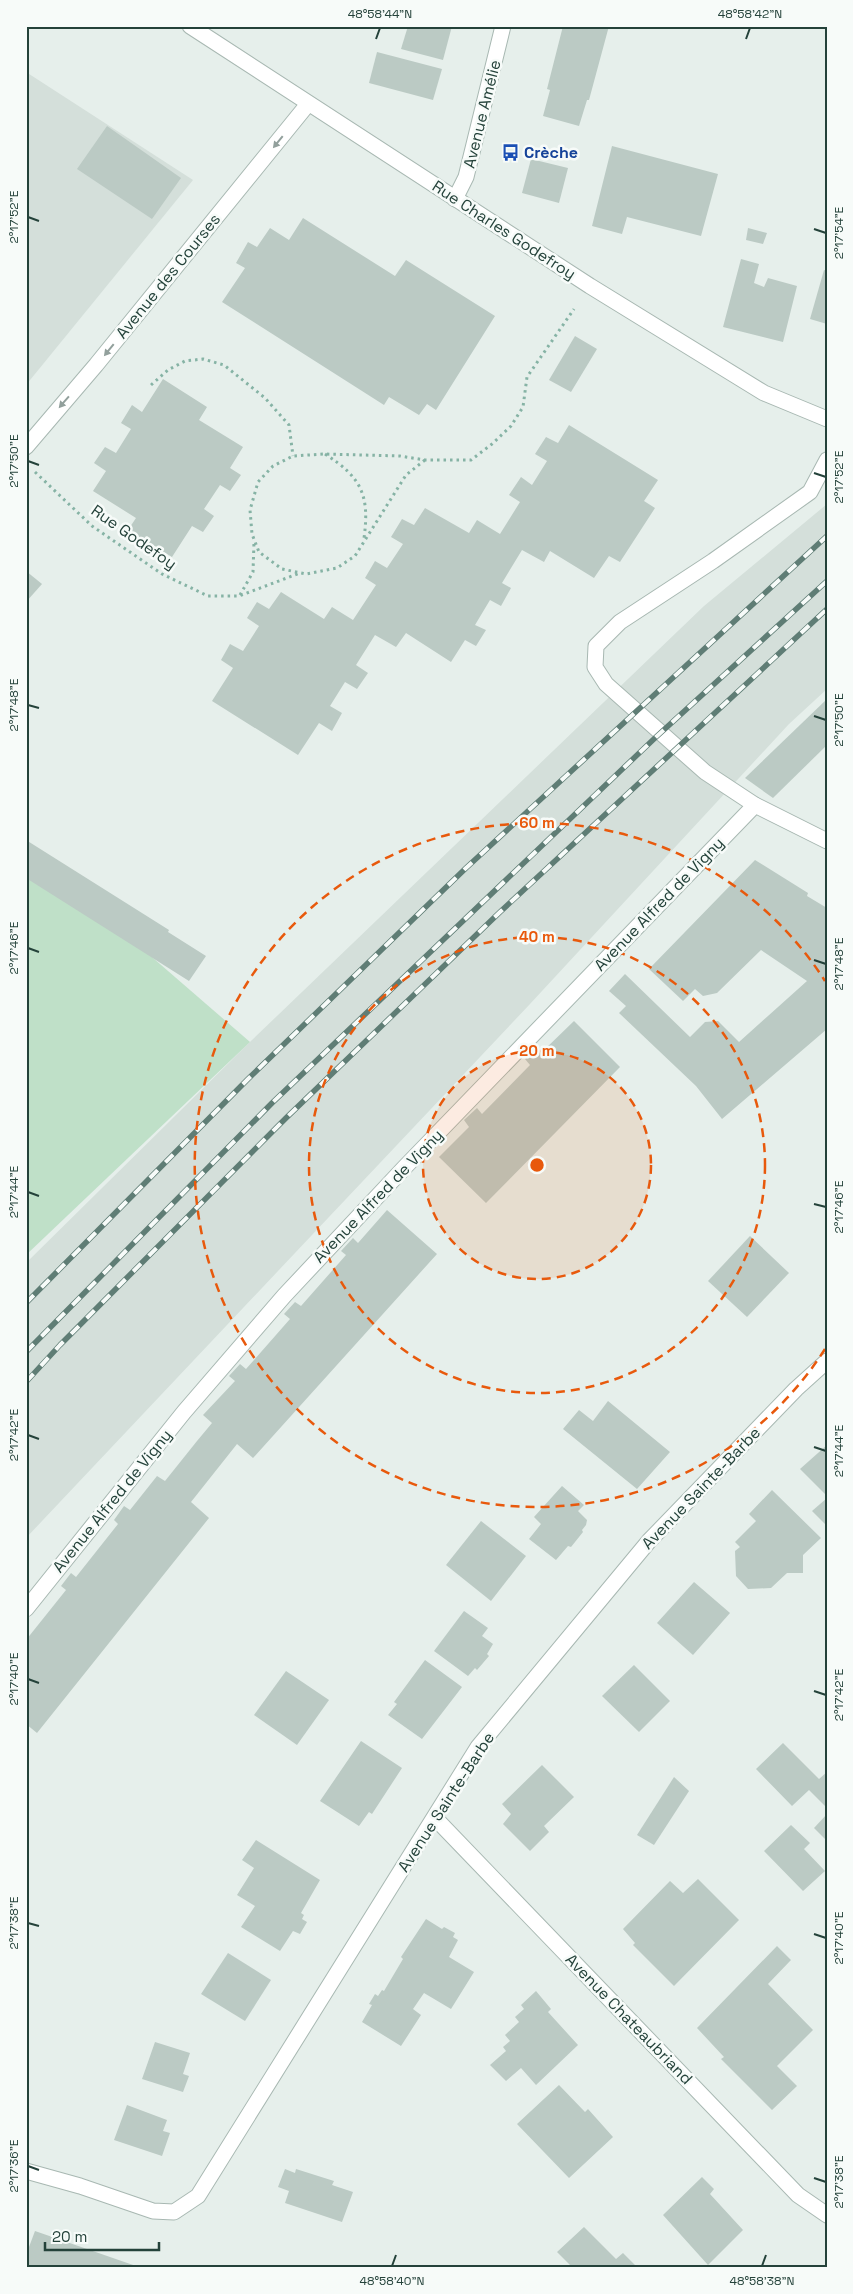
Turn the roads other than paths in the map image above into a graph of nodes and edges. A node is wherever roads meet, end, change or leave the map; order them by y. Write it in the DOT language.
graph roads {
  1 [pos="190,26"];
  2 [pos="503,26"];
  3 [pos="308,104"];
  4 [pos="455,199"];
  5 [pos="827,419"];
  6 [pos="26,447"];
  7 [pos="827,460"];
  8 [pos="755,805"];
  9 [pos="827,842"];
  10 [pos="827,1361"];
  11 [pos="26,1609"];
  12 [pos="435,1818"];
  13 [pos="26,2170"];
  14 [pos="827,2215"];
  1 -- 3 [label="street, Rue Charles Godefroy"];
  2 -- 4 [label="street, Avenue Amélie"];
  3 -- 4 [label="street, Rue Charles Godefroy"];
  3 -- 6 [label="street, Avenue des Courses, one-way"];
  4 -- 5 [label="street, Rue Charles Godefroy"];
  7 -- 8 [label="street"];
  8 -- 9 [label="street"];
  8 -- 11 [label="street, Avenue Alfred de Vigny"];
  10 -- 12 [label="street, Avenue Sainte-Barbe"];
  12 -- 13 [label="street, Avenue Sainte-Barbe"];
  12 -- 14 [label="street, Avenue Chateaubriand"];
}
